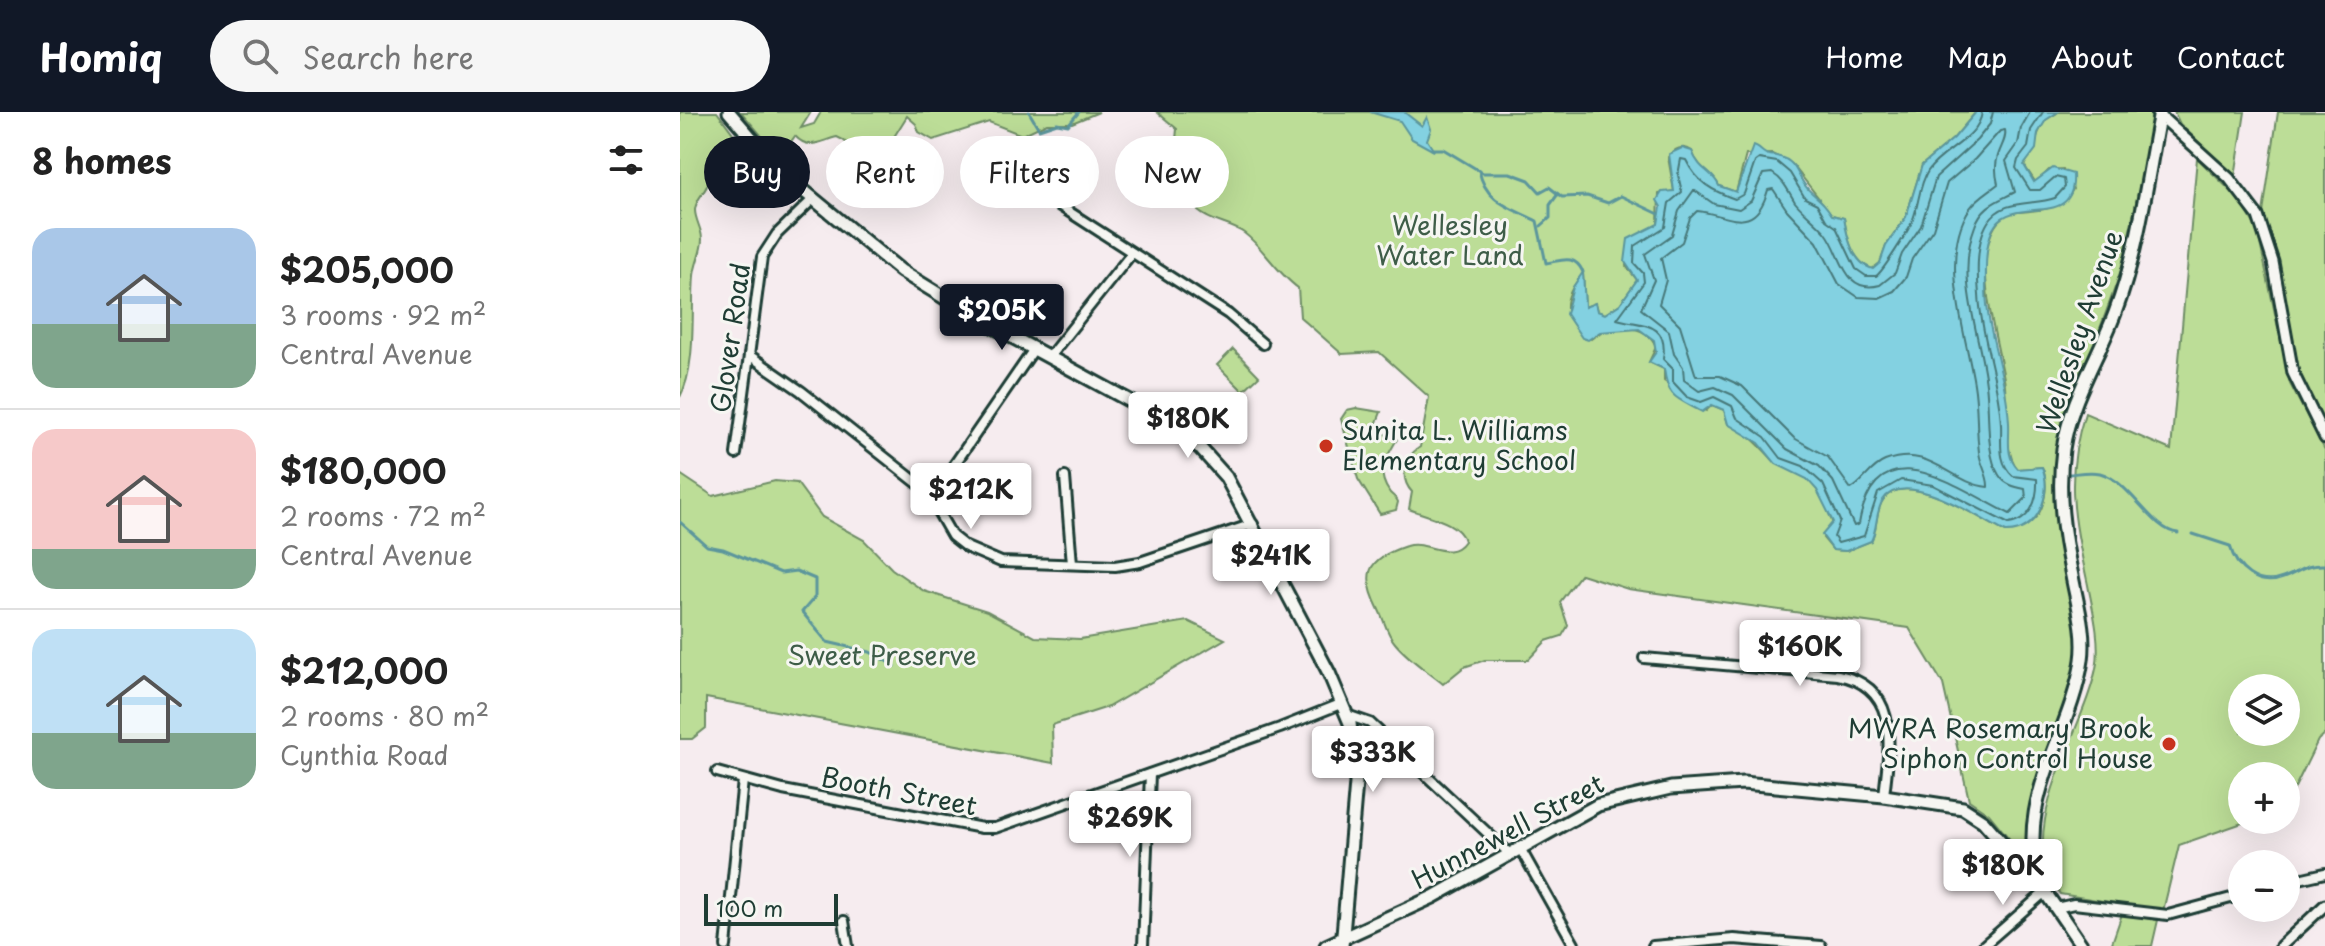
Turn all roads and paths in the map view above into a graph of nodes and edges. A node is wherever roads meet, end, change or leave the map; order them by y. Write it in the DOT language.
graph roads {
  1 [pos="729,112"];
  2 [pos="2158,113"];
  3 [pos="813,199"];
  4 [pos="1061,205"];
  5 [pos="1065,208"];
  6 [pos="1132,253"];
  7 [pos="1263,344"];
  8 [pos="1034,349"];
  9 [pos="749,355"];
  10 [pos="1049,357"];
  11 [pos="2325,438"];
  12 [pos="736,454"];
  13 [pos="1065,477"];
  14 [pos="932,497"];
  15 [pos="1254,524"];
  16 [pos="1072,564"];
  17 [pos="1644,658"];
  18 [pos="1345,709"];
  19 [pos="717,772"];
  20 [pos="1150,774"];
  21 [pos="743,780"];
  22 [pos="1884,796"];
  23 [pos="1515,851"];
  24 [pos="2325,873"];
  25 [pos="2300,879"];
  26 [pos="2045,892"];
  27 [pos="2228,899"];
  28 [pos="2325,905"];
  29 [pos="2056,908"];
  30 [pos="844,921"];
  31 [pos="1343,942"];
  32 [pos="726,946"];
  33 [pos="848,946"];
  34 [pos="1143,946"];
  35 [pos="1326,946"];
  36 [pos="1575,946"];
  37 [pos="1653,946"];
  38 [pos="1821,946"];
  39 [pos="1983,946"];
  40 [pos="2082,946"];
  41 [pos="2281,946"];
  1 -- 3 [label="main road"];
  2 -- 11 [label="street"];
  2 -- 26 [label="main road, Wellesley Avenue"];
  3 -- 8 [label="main road"];
  3 -- 9 [label="street, Glover Road"];
  4 -- 4 [label="street"];
  5 -- 6 [label="street"];
  6 -- 7 [label="street"];
  6 -- 10 [label="street"];
  8 -- 10 [label="main road"];
  8 -- 14 [label="street"];
  9 -- 12 [label="street, Glover Road"];
  9 -- 14 [label="street"];
  10 -- 15 [label="main road"];
  13 -- 16 [label="street"];
  14 -- 16 [label="street"];
  15 -- 16 [label="street"];
  15 -- 18 [label="main road"];
  17 -- 22 [label="street"];
  18 -- 20 [label="street, Booth Street"];
  18 -- 23 [label="street"];
  18 -- 31 [label="main road"];
  19 -- 21 [label="street, Booth Street"];
  20 -- 21 [label="street, Booth Street"];
  20 -- 34 [label="street"];
  21 -- 32 [label="street"];
  22 -- 23 [label="main road, Hunnewell Street"];
  22 -- 26 [label="main road, Hunnewell Street"];
  23 -- 31 [label="main road, Hunnewell Street"];
  23 -- 36 [label="street"];
  24 -- 25 [label="street"];
  26 -- 29 [label="main road, Hunnewell Street"];
  26 -- 39 [label="street"];
  27 -- 29 [label="street"];
  28 -- 41 [label="street"];
  29 -- 40 [label="main road, Hunnewell Street"];
  30 -- 33 [label="street"];
  31 -- 35 [label="main road, Hunnewell Street"];
  37 -- 38 [label="street"];
}
